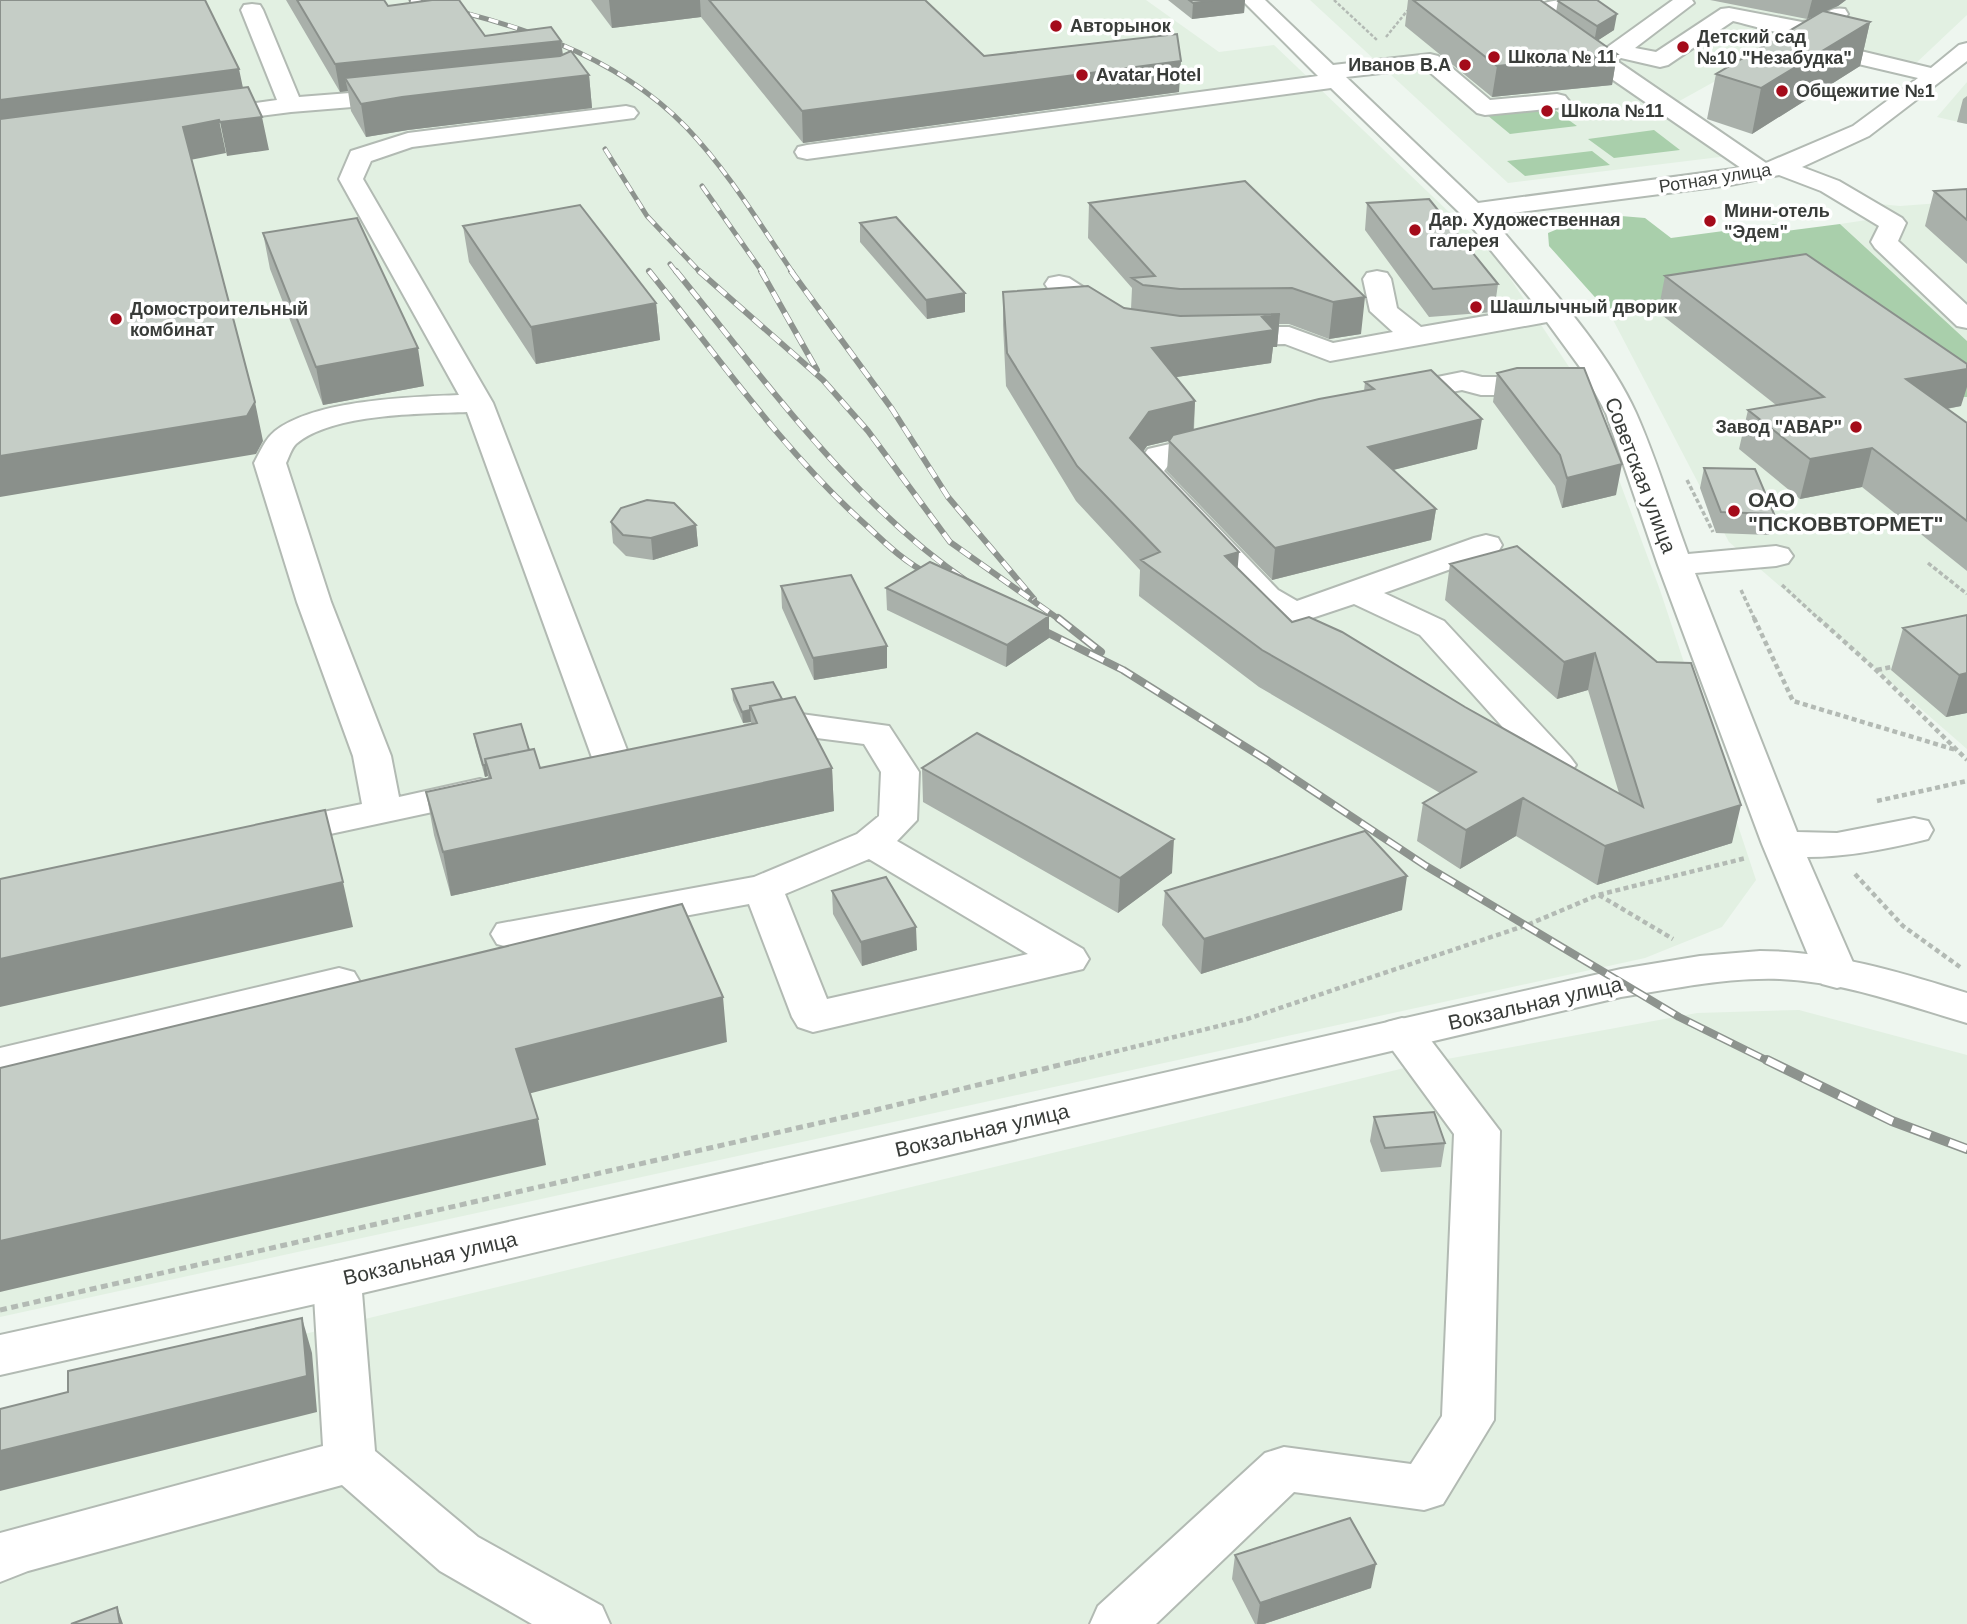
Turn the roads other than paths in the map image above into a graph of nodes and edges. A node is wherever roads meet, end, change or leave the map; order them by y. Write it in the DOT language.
graph roads {
  1 [pos="1253,0"];
  2 [pos="1563,0"];
  3 [pos="1683,3"];
  4 [pos="252,10"];
  5 [pos="1837,14"];
  6 [pos="1967,50"];
  7 [pos="1609,56"];
  8 [pos="1787,59"];
  9 [pos="1332,76"];
  10 [pos="1936,76"];
  11 [pos="426,93"];
  12 [pos="1557,101"];
  13 [pos="291,105"];
  14 [pos="1708,106"];
  15 [pos="626,113"];
  16 [pos="1686,119"];
  17 [pos="180,120"];
  18 [pos="807,152"];
  19 [pos="1783,166"];
  20 [pos="1848,173"];
  21 [pos="1472,211"];
  22 [pos="1377,279"];
  23 [pos="1059,284"];
  24 [pos="1554,312"];
  25 [pos="1967,320"];
  26 [pos="1133,332"];
  27 [pos="1206,337"];
  28 [pos="1417,338"];
  29 [pos="1606,386"];
  30 [pos="1367,399"];
  31 [pos="478,403"];
  32 [pos="1249,434"];
  33 [pos="1486,545"];
  34 [pos="1764,557"];
  35 [pos="1675,565"];
  36 [pos="1355,592"];
  37 [pos="720,741"];
  38 [pos="653,755"];
  39 [pos="1557,765"];
  40 [pos="505,786"];
  41 [pos="383,812"];
  42 [pos="1914,830"];
  43 [pos="246,839"];
  44 [pos="871,843"];
  45 [pos="1767,850"];
  46 [pos="763,888"];
  47 [pos="512,934"];
  48 [pos="1837,974"];
  49 [pos="338,982"];
  50 [pos="1967,1008"];
  51 [pos="1402,1033"];
  52 [pos="0,1063"];
  53 [pos="337,1280"];
  54 [pos="0,1355"];
  55 [pos="350,1461"];
  56 [pos="0,1558"];
  57 [pos="582,1624"];
  58 [pos="1118,1624"];
  1 -- 9 [label="street, Советская улица"];
  2 -- 7 [label="street"];
  3 -- 7 [label="street"];
  4 -- 13 [label="street"];
  5 -- 7 [label="street"];
  6 -- 10 [label="street, Ротная улица"];
  7 -- 16 [label="street"];
  8 -- 10 [label="street"];
  9 -- 12 [label="street"];
  9 -- 18 [label="street"];
  9 -- 21 [label="street, Советская улица"];
  10 -- 19 [label="street, Ротная улица"];
  11 -- 13 [label="street"];
  13 -- 17 [label="street"];
  14 -- 16 [label="street"];
  15 -- 31 [label="street"];
  16 -- 19 [label="street"];
  19 -- 20 [label="street"];
  19 -- 21 [label="street, Ротная улица"];
  19 -- 25 [label="street"];
  21 -- 24 [label="street, Советская улица"];
  22 -- 28 [label="street"];
  23 -- 26 [label="street"];
  24 -- 28 [label="street"];
  24 -- 29 [label="street, Советская улица"];
  27 -- 28 [label="street"];
  29 -- 30 [label="street"];
  29 -- 35 [label="street, Советская улица"];
  31 -- 38 [label="street"];
  31 -- 41 [label="street"];
  32 -- 36 [label="street"];
  33 -- 36 [label="street"];
  34 -- 35 [label="street"];
  35 -- 45 [label="street, Советская улица"];
  36 -- 39 [label="street"];
  37 -- 44 [label="street"];
  40 -- 41 [label="street"];
  41 -- 43 [label="street"];
  42 -- 45 [label="street"];
  44 -- 46 [label="street"];
  44 -- 46 [label="street"];
  45 -- 48 [label="street, Советская улица"];
  46 -- 47 [label="street"];
  48 -- 50 [label="street, Вокзальная улица"];
  48 -- 51 [label="street, Вокзальная улица"];
  49 -- 52 [label="street"];
  51 -- 53 [label="street, Вокзальная улица"];
  51 -- 58 [label="street"];
  53 -- 54 [label="street, Вокзальная улица"];
  53 -- 55 [label="street"];
  55 -- 56 [label="street"];
  55 -- 57 [label="street"];
}
